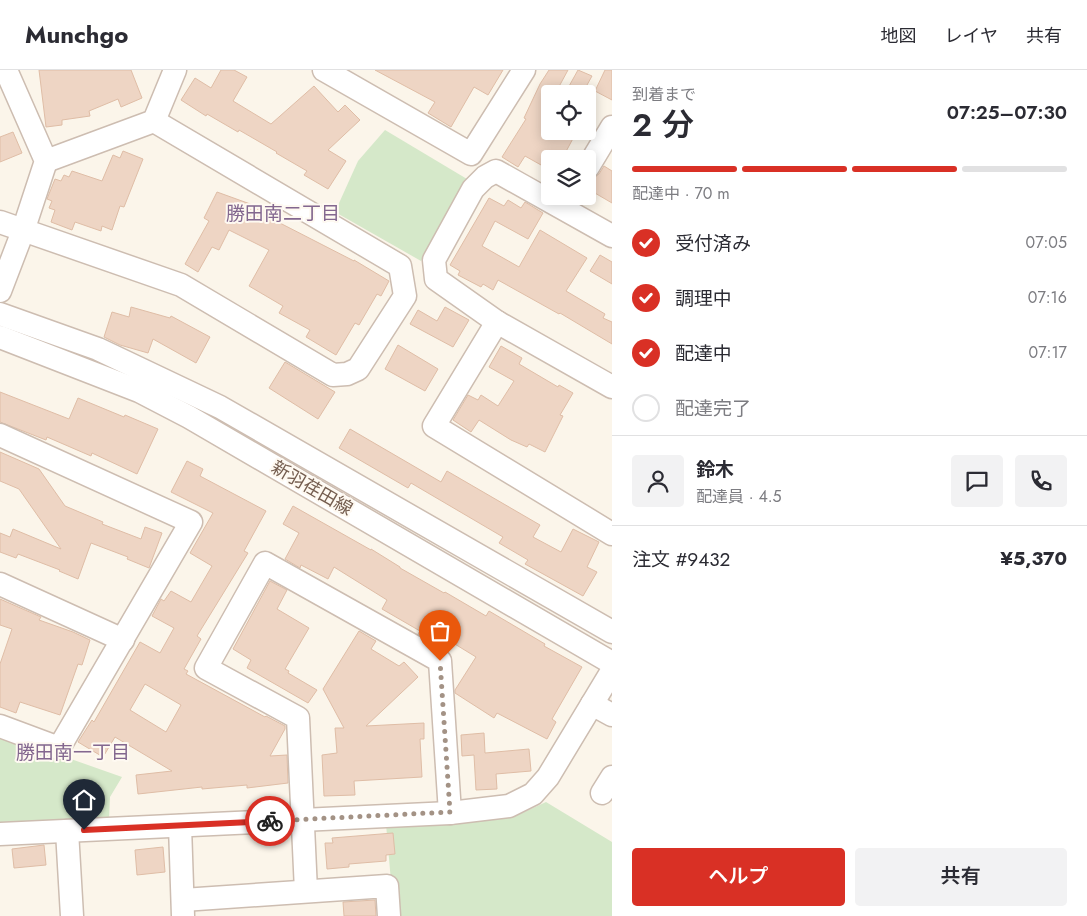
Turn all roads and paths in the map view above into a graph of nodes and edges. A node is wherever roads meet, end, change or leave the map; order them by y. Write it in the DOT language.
graph roads {
  1 [pos="6,70"];
  2 [pos="174,70"];
  3 [pos="324,70"];
  4 [pos="524,70"];
  5 [pos="154,121"];
  6 [pos="612,127"];
  7 [pos="596,154"];
  8 [pos="46,161"];
  9 [pos="541,191"];
  10 [pos="570,205"];
  11 [pos="0,222"];
  12 [pos="23,231"];
  13 [pos="612,236"];
  14 [pos="0,291"];
  15 [pos="0,314"];
  16 [pos="497,322"];
  17 [pos="0,337"];
  18 [pos="612,387"];
  19 [pos="0,436"];
  20 [pos="612,534"];
  21 [pos="0,584"];
  22 [pos="612,632"];
  23 [pos="123,640"];
  24 [pos="612,663"];
  25 [pos="612,671"];
  26 [pos="592,704"];
  27 [pos="612,716"];
  28 [pos="0,726"];
  29 [pos="450,812"];
  30 [pos="303,820"];
  31 [pos="180,826"];
  32 [pos="67,830"];
  33 [pos="0,834"];
  34 [pos="306,891"];
  35 [pos="183,908"];
  36 [pos="72,916"];
  37 [pos="389,916"];
  1 -- 8 [label="street"];
  2 -- 5 [label="street"];
  3 -- 4 [label="street"];
  5 -- 8 [label="street"];
  5 -- 12 [label="street"];
  6 -- 7 [label="street"];
  8 -- 12 [label="street"];
  9 -- 16 [label="street"];
  10 -- 13 [label="street"];
  11 -- 12 [label="street"];
  12 -- 14 [label="street"];
  15 -- 22 [label="street, 新羽荏田線"];
  16 -- 18 [label="street"];
  16 -- 20 [label="street"];
  17 -- 24 [label="street, 新羽荏田線"];
  19 -- 23 [label="street"];
  21 -- 23 [label="street"];
  23 -- 28 [label="street"];
  25 -- 26 [label="street"];
  26 -- 27 [label="street"];
  26 -- 29 [label="street"];
  29 -- 30 [label="street"];
  29 -- 30 [label="street"];
  30 -- 31 [label="street"];
  30 -- 34 [label="street"];
  31 -- 32 [label="street"];
  31 -- 35 [label="street"];
  32 -- 33 [label="street"];
  32 -- 36 [label="street"];
  34 -- 35 [label="street"];
  34 -- 37 [label="street"];
}
